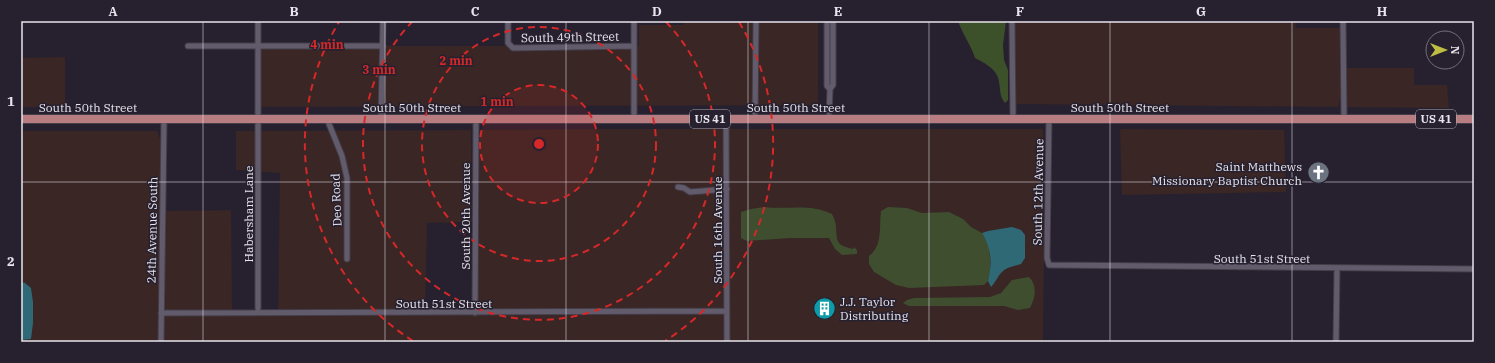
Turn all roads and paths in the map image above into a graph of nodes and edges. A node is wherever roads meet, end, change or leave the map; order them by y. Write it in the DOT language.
graph roads {
  1 [pos="258,21"];
  2 [pos="383,21"];
  3 [pos="508,21"];
  4 [pos="634,21"];
  5 [pos="756,21"];
  6 [pos="827,21"];
  7 [pos="833,21"];
  8 [pos="1012,21"];
  9 [pos="1343,21"];
  10 [pos="188,46"];
  11 [pos="258,46"];
  12 [pos="383,46"];
  13 [pos="634,46"];
  14 [pos="830,89"];
  15 [pos="21,119"];
  16 [pos="164,119"];
  17 [pos="258,119"];
  18 [pos="327,119"];
  19 [pos="381,119"];
  20 [pos="476,119"];
  21 [pos="634,119"];
  22 [pos="726,119"];
  23 [pos="755,119"];
  24 [pos="829,119"];
  25 [pos="1013,119"];
  26 [pos="1049,119"];
  27 [pos="1344,119"];
  28 [pos="1474,119"];
  29 [pos="678,187"];
  30 [pos="727,189"];
  31 [pos="347,259"];
  32 [pos="1049,266"];
  33 [pos="1337,268"];
  34 [pos="1474,269"];
  35 [pos="258,308"];
  36 [pos="726,311"];
  37 [pos="161,313"];
  38 [pos="475,313"];
  39 [pos="161,342"];
  40 [pos="727,342"];
  41 [pos="1336,342"];
  1 -- 11 [label="street, Habersham Lane"];
  2 -- 12 [label="street"];
  3 -- 13 [label="street, South 49th Street"];
  4 -- 13 [label="street"];
  5 -- 23 [label="street"];
  6 -- 14 [label="street"];
  7 -- 14 [label="street"];
  8 -- 25 [label="street"];
  9 -- 27 [label="street"];
  10 -- 11 [label="street"];
  11 -- 12 [label="street"];
  11 -- 17 [label="street, Habersham Lane"];
  12 -- 19 [label="street"];
  13 -- 21 [label="street"];
  14 -- 24 [label="street"];
  15 -- 16 [label="main road, South 50th Street / US 41"];
  16 -- 17 [label="main road, South 50th Street / US 41"];
  16 -- 37 [label="street, 24th Avenue South"];
  17 -- 18 [label="main road, South 50th Street / US 41"];
  17 -- 35 [label="street, Habersham Lane"];
  18 -- 19 [label="main road, South 50th Street / US 41"];
  18 -- 31 [label="street, Deo Road"];
  19 -- 20 [label="main road, South 50th Street / US 41"];
  20 -- 21 [label="main road, South 50th Street / US 41"];
  20 -- 38 [label="street, South 20th Avenue"];
  21 -- 22 [label="main road, South 50th Street / US 41"];
  22 -- 23 [label="main road, South 50th Street / US 41"];
  22 -- 30 [label="street, South 16th Avenue"];
  23 -- 24 [label="main road, South 50th Street / US 41"];
  24 -- 25 [label="main road, South 50th Street / US 41"];
  25 -- 26 [label="main road, South 50th Street / US 41"];
  26 -- 27 [label="main road, South 50th Street / US 41"];
  26 -- 32 [label="street, South 12th Avenue"];
  27 -- 28 [label="main road, South 50th Street / US 41"];
  29 -- 30 [label="street"];
  30 -- 36 [label="street, South 16th Avenue"];
  32 -- 33 [label="street, South 51st Street"];
  33 -- 34 [label="street, South 51st Street"];
  33 -- 41 [label="street"];
  36 -- 38 [label="street, South 51st Street"];
  36 -- 40 [label="street, South 16th Avenue"];
  37 -- 38 [label="street, South 51st Street"];
  37 -- 39 [label="street, 24th Avenue South"];
}
